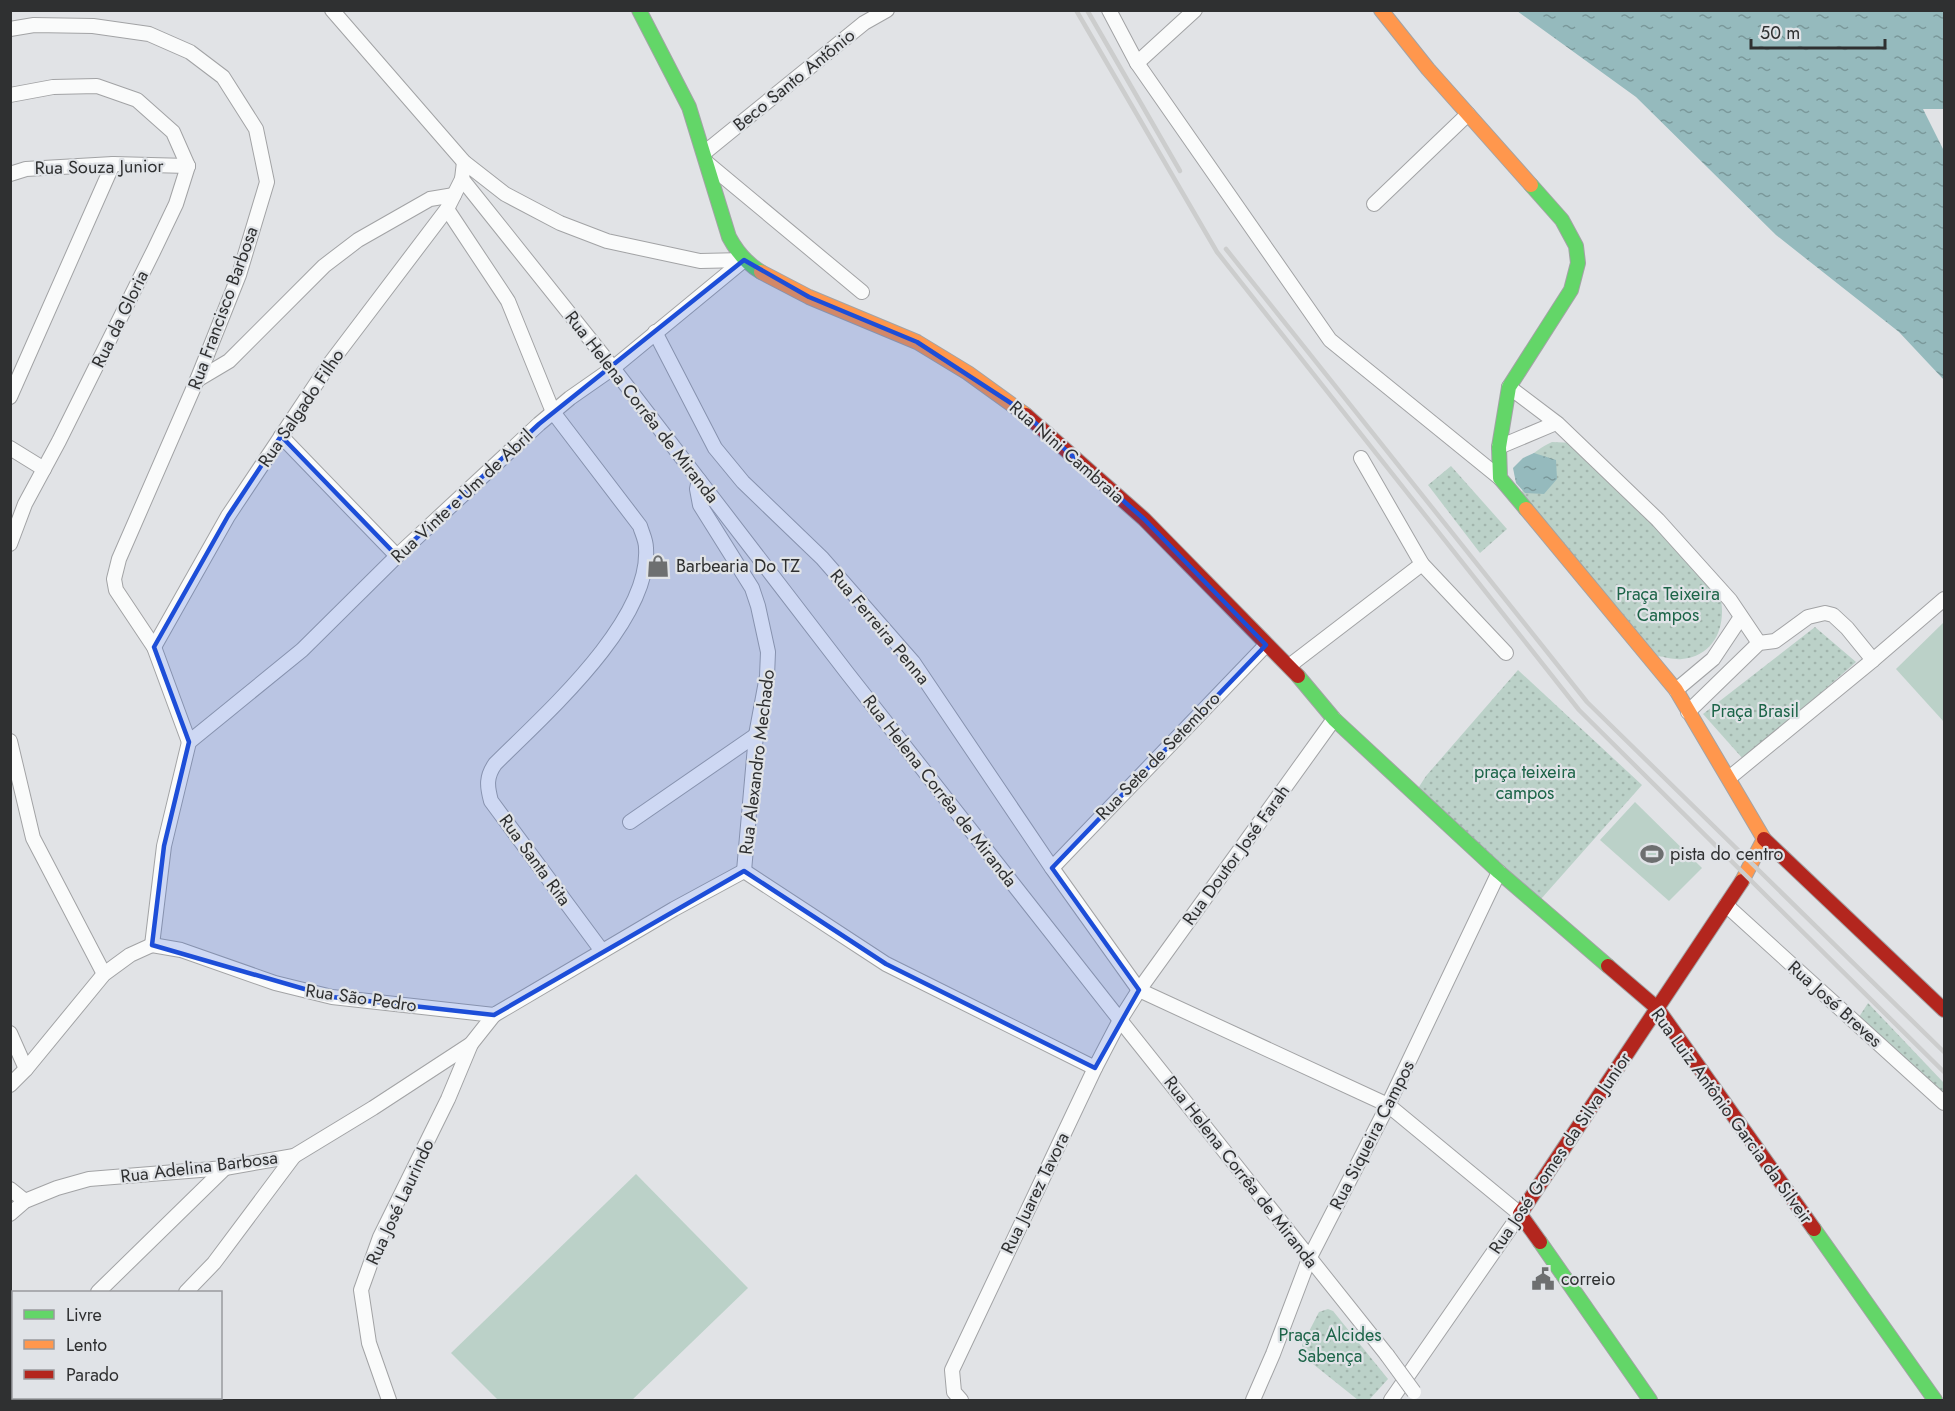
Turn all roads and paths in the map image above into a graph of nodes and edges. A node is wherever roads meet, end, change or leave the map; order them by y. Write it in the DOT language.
graph roads {
  1 [pos="332,10"];
  2 [pos="639,10"];
  3 [pos="887,10"];
  4 [pos="1109,10"];
  5 [pos="1195,10"];
  6 [pos="1381,10"];
  7 [pos="10,29"];
  8 [pos="1137,63"];
  9 [pos="10,95"];
  10 [pos="1468,114"];
  11 [pos="705,158"];
  12 [pos="464,162"];
  13 [pos="113,164"];
  14 [pos="188,166"];
  15 [pos="10,174"];
  16 [pos="462,179"];
  17 [pos="454,195"];
  18 [pos="1374,204"];
  19 [pos="447,209"];
  20 [pos="744,260"];
  21 [pos="862,292"];
  22 [pos="655,332"];
  23 [pos="613,368"];
  24 [pos="197,380"];
  25 [pos="1509,387"];
  26 [pos="10,397"];
  27 [pos="553,412"];
  28 [pos="1556,423"];
  29 [pos="281,436"];
  30 [pos="1499,447"];
  31 [pos="10,448"];
  32 [pos="1361,458"];
  33 [pos="44,469"];
  34 [pos="1500,478"];
  35 [pos="699,480"];
  36 [pos="10,544"];
  37 [pos="397,556"];
  38 [pos="1422,564"];
  39 [pos="1944,599"];
  40 [pos="1741,617"];
  41 [pos="1759,643"];
  42 [pos="1266,645"];
  43 [pos="154,647"];
  44 [pos="1506,653"];
  45 [pos="1873,660"];
  46 [pos="1288,666"];
  47 [pos="1676,690"];
  48 [pos="1688,712"];
  49 [pos="1334,719"];
  50 [pos="756,735"];
  51 [pos="10,741"];
  52 [pos="189,742"];
  53 [pos="1729,778"];
  54 [pos="630,822"];
  55 [pos="1764,839"];
  56 [pos="1052,868"];
  57 [pos="744,871"];
  58 [pos="1499,872"];
  59 [pos="1726,905"];
  60 [pos="152,945"];
  61 [pos="602,951"];
  62 [pos="104,974"];
  63 [pos="1139,990"];
  64 [pos="1657,1008"];
  65 [pos="1944,1010"];
  66 [pos="494,1015"];
  67 [pos="1120,1020"];
  68 [pos="10,1033"];
  69 [pos="471,1044"];
  70 [pos="1095,1068"];
  71 [pos="26,1069"];
  72 [pos="10,1085"];
  73 [pos="1944,1103"];
  74 [pos="1388,1105"];
  75 [pos="294,1155"];
  76 [pos="225,1168"];
  77 [pos="10,1190"];
  78 [pos="25,1201"];
  79 [pos="10,1214"];
  80 [pos="1520,1214"];
  81 [pos="1309,1259"];
  82 [pos="100,1291"];
  83 [pos="188,1291"];
  84 [pos="1417,1396"];
  85 [pos="1642,1398"];
  86 [pos="389,1401"];
  87 [pos="961,1401"];
  88 [pos="1253,1401"];
  89 [pos="1391,1401"];
  90 [pos="1935,1401"];
  1 -- 12 [label="street"];
  2 -- 11 [label="street"];
  3 -- 11 [label="street, Beco Santo Antônio"];
  4 -- 8 [label="street"];
  5 -- 8 [label="street"];
  6 -- 10 [label="street"];
  7 -- 24 [label="street, Rua Francisco Barbosa"];
  8 -- 34 [label="street"];
  9 -- 14 [label="street"];
  10 -- 18 [label="street"];
  10 -- 25 [label="street"];
  11 -- 20 [label="street"];
  11 -- 21 [label="street"];
  12 -- 16 [label="street, Rua Salgado Filho"];
  12 -- 20 [label="street"];
  13 -- 14 [label="street, Rua Souza Junior"];
  13 -- 15 [label="street, Rua Souza Junior"];
  13 -- 26 [label="street"];
  14 -- 33 [label="street, Rua da Gloria"];
  16 -- 17 [label="street, Rua Salgado Filho"];
  16 -- 23 [label="street, Rua Helena Corrêa de Miranda"];
  17 -- 19 [label="street, Rua Salgado Filho"];
  17 -- 24 [label="street"];
  19 -- 27 [label="street"];
  19 -- 29 [label="street, Rua Salgado Filho"];
  20 -- 22 [label="street, Rua Vinte e Um de Abril"];
  20 -- 42 [label="street, Rua Nini Cambraia"];
  22 -- 23 [label="street, Rua Vinte e Um de Abril"];
  22 -- 56 [label="street, Rua Ferreira Penna"];
  23 -- 27 [label="street, Rua Vinte e Um de Abril"];
  23 -- 35 [label="street, Rua Helena Corrêa de Miranda"];
  24 -- 43 [label="street, Rua Francisco Barbosa"];
  25 -- 28 [label="street"];
  25 -- 30 [label="street"];
  27 -- 37 [label="street, Rua Vinte e Um de Abril"];
  27 -- 61 [label="street, Rua Santa Rita"];
  28 -- 30 [label="street"];
  28 -- 40 [label="street"];
  29 -- 37 [label="street"];
  29 -- 43 [label="street, Rua Salgado Filho"];
  30 -- 34 [label="street"];
  31 -- 33 [label="street"];
  32 -- 38 [label="street"];
  33 -- 36 [label="street, Rua da Gloria"];
  34 -- 47 [label="street"];
  35 -- 50 [label="street, Rua Alexandro Mechado"];
  35 -- 67 [label="street, Rua Helena Corrêa de Miranda"];
  37 -- 52 [label="street, Rua Vinte e Um de Abril"];
  38 -- 44 [label="street"];
  38 -- 46 [label="street"];
  39 -- 45 [label="street"];
  40 -- 41 [label="street"];
  40 -- 47 [label="street"];
  41 -- 45 [label="street"];
  41 -- 48 [label="street"];
  42 -- 46 [label="street, Rua Nini Cambraia"];
  42 -- 56 [label="street, Rua Sete de Setembro"];
  43 -- 52 [label="street, Rua Francisco Barbosa"];
  45 -- 53 [label="street"];
  46 -- 49 [label="street, Rua Nini Cambraia"];
  47 -- 48 [label="street"];
  48 -- 53 [label="street"];
  49 -- 58 [label="street, Rua Luiz Antônio Garcia da Silveir"];
  49 -- 63 [label="street, Rua Doutor José Farah"];
  50 -- 54 [label="street"];
  50 -- 57 [label="street, Rua Alexandro Mechado"];
  51 -- 62 [label="street"];
  52 -- 60 [label="street"];
  53 -- 55 [label="street"];
  55 -- 59 [label="street, Rua José Gomes da Silva Junior"];
  55 -- 65 [label="street"];
  56 -- 63 [label="street, Rua Ferreira Penna"];
  57 -- 61 [label="street"];
  57 -- 70 [label="street"];
  58 -- 64 [label="street, Rua Luiz Antônio Garcia da Silveir"];
  58 -- 74 [label="street, Rua Siqueira Campos"];
  59 -- 64 [label="street, Rua José Gomes da Silva Junior"];
  59 -- 73 [label="street, Rua José Breves"];
  60 -- 62 [label="street"];
  60 -- 66 [label="street, Rua São Pedro"];
  61 -- 66 [label="street"];
  62 -- 71 [label="street"];
  63 -- 67 [label="street, Rua Juarez Tavora"];
  63 -- 74 [label="street"];
  64 -- 80 [label="street, Rua José Gomes da Silva Junior"];
  64 -- 90 [label="street, Rua Luiz Antônio Garcia da Silveir"];
  66 -- 69 [label="street, Rua Adelina Barbosa"];
  67 -- 70 [label="street, Rua Juarez Tavora"];
  67 -- 81 [label="street, Rua Helena Corrêa de Miranda"];
  68 -- 71 [label="street"];
  69 -- 75 [label="street, Rua Adelina Barbosa"];
  69 -- 86 [label="street, Rua José Laurindo"];
  70 -- 87 [label="street, Rua Juarez Tavora"];
  71 -- 72 [label="street"];
  74 -- 80 [label="street"];
  74 -- 81 [label="street, Rua Siqueira Campos"];
  75 -- 76 [label="street, Rua Adelina Barbosa"];
  75 -- 83 [label="street"];
  76 -- 78 [label="street, Rua Adelina Barbosa"];
  76 -- 82 [label="street"];
  77 -- 78 [label="street"];
  78 -- 79 [label="street, Rua Adelina Barbosa"];
  80 -- 85 [label="street"];
  80 -- 89 [label="street, Rua José Gomes da Silva Junior"];
  81 -- 84 [label="street, Rua Helena Corrêa de Miranda, bridge"];
  81 -- 88 [label="street, Rua Siqueira Campos"];
}
